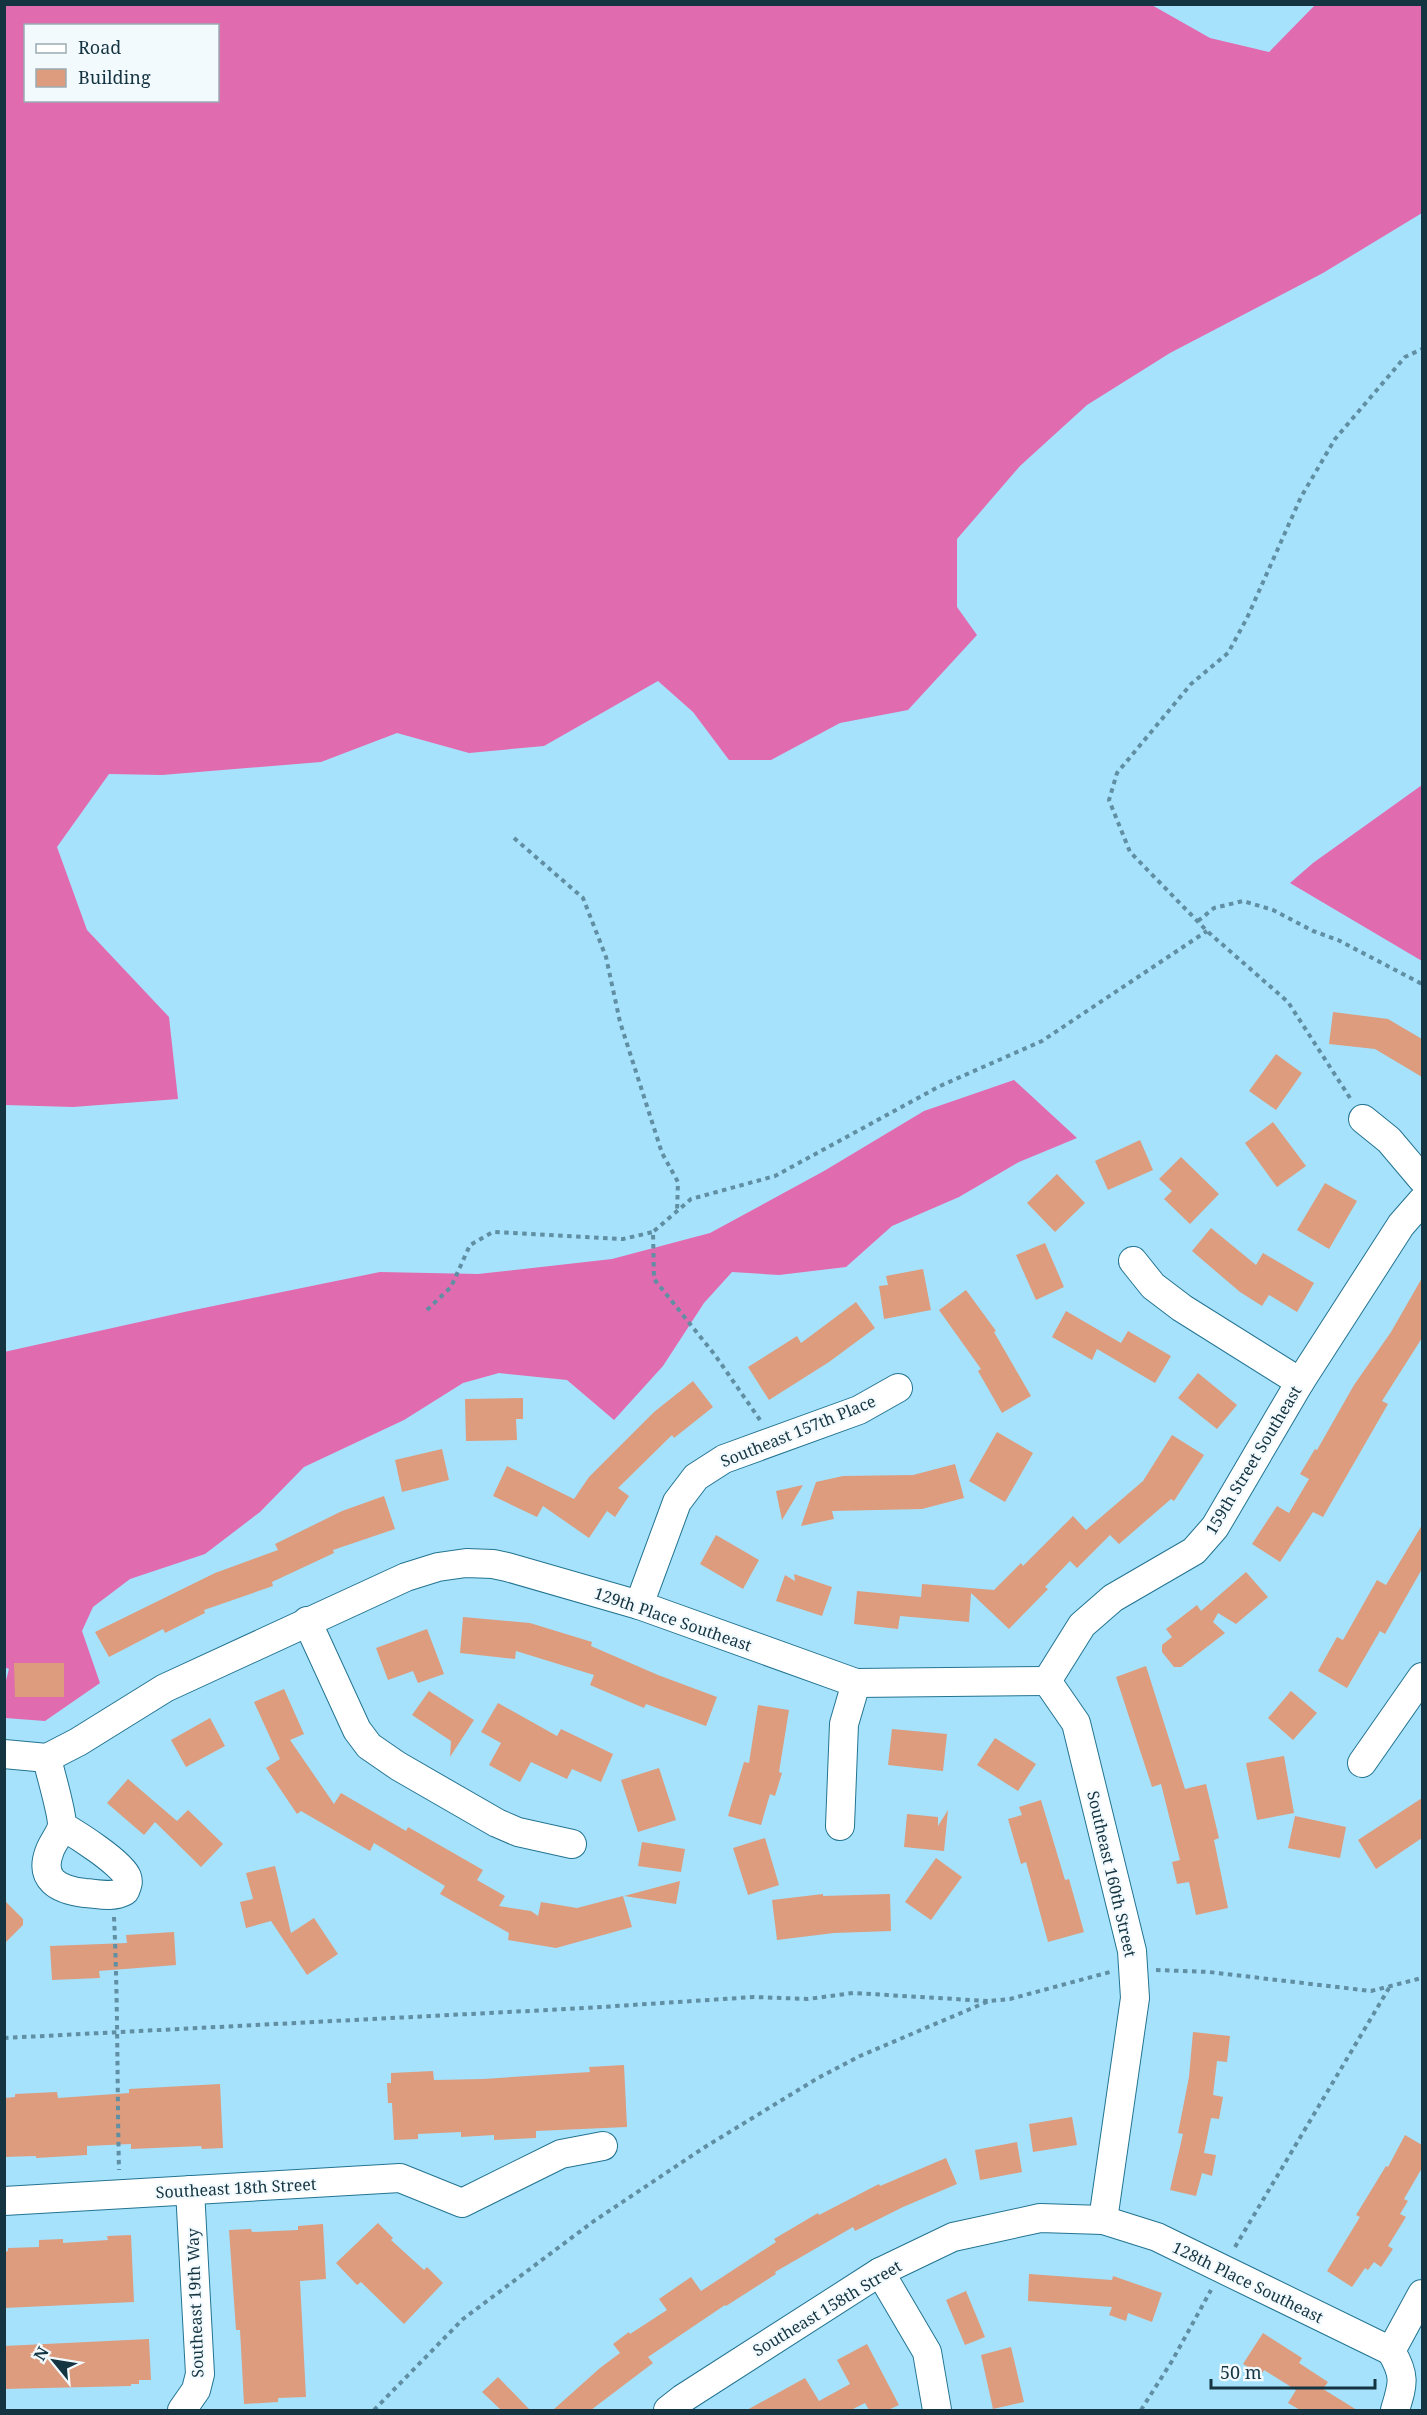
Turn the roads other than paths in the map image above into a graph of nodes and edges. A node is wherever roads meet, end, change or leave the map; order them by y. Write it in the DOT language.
graph roads {
  1 [pos="1363,1119"];
  2 [pos="1422,1179"];
  3 [pos="1422,1201"];
  4 [pos="1133,1261"];
  5 [pos="1300,1382"];
  6 [pos="898,1388"];
  7 [pos="639,1605"];
  8 [pos="308,1621"];
  9 [pos="1422,1677"];
  10 [pos="1047,1681"];
  11 [pos="856,1683"];
  12 [pos="4,1754"];
  13 [pos="47,1758"];
  14 [pos="1362,1763"];
  15 [pos="62,1826"];
  16 [pos="840,1826"];
  17 [pos="572,1844"];
  18 [pos="603,2146"];
  19 [pos="190,2190"];
  20 [pos="4,2201"];
  21 [pos="1103,2220"];
  22 [pos="880,2272"];
  23 [pos="1422,2294"];
  24 [pos="1391,2351"];
  25 [pos="182,2410"];
  26 [pos="668,2410"];
  27 [pos="937,2410"];
  28 [pos="1395,2410"];
  1 -- 2 [label="street"];
  3 -- 5 [label="street, 159th Street Southeast"];
  4 -- 5 [label="street"];
  5 -- 10 [label="street, 159th Street Southeast"];
  6 -- 7 [label="street, Southeast 157th Place"];
  7 -- 8 [label="street, 129th Place Southeast"];
  7 -- 11 [label="street, 129th Place Southeast"];
  8 -- 13 [label="street, 129th Place Southeast"];
  8 -- 17 [label="street"];
  9 -- 14 [label="street"];
  10 -- 11 [label="street, 129th Place Southeast"];
  10 -- 21 [label="street, Southeast 160th Street"];
  11 -- 16 [label="street"];
  12 -- 13 [label="street"];
  13 -- 15 [label="street"];
  15 -- 15 [label="street"];
  18 -- 19 [label="street, Southeast 18th Street"];
  19 -- 20 [label="street, Southeast 18th Street"];
  19 -- 25 [label="street, Southeast 19th Way"];
  21 -- 22 [label="street, Southeast 158th Street"];
  21 -- 24 [label="street, 128th Place Southeast"];
  22 -- 26 [label="street, Southeast 158th Street"];
  22 -- 27 [label="street"];
  23 -- 24 [label="street"];
  24 -- 28 [label="street"];
}
